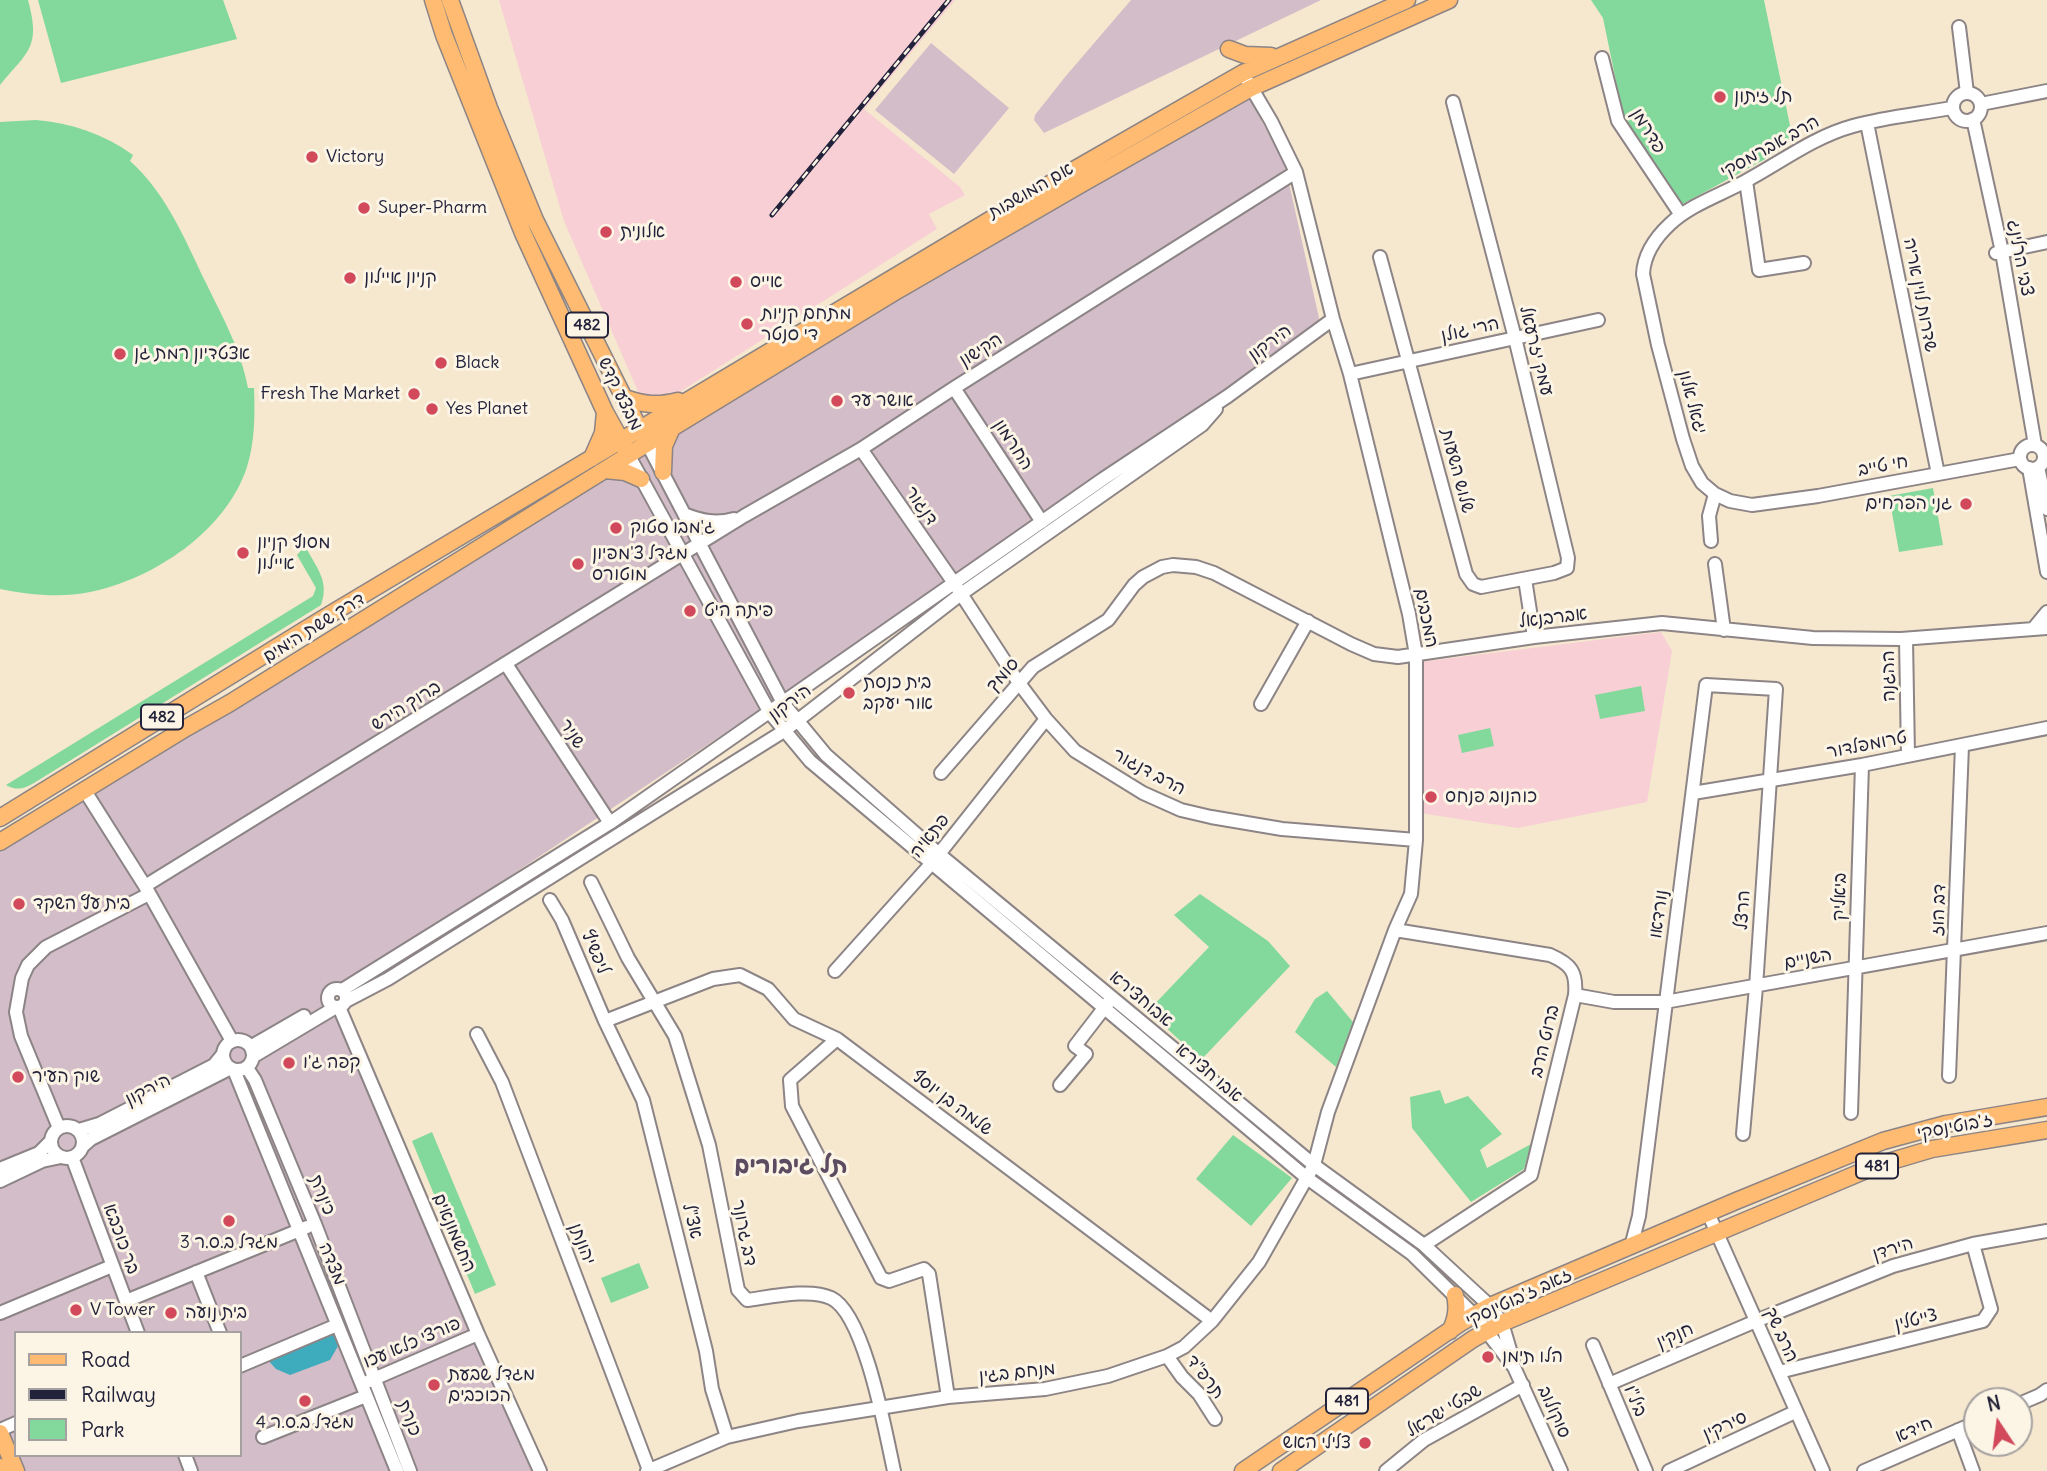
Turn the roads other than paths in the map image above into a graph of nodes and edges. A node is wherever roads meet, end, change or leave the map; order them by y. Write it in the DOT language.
graph roads {
  1 [pos="433,0"];
  2 [pos="450,0"];
  3 [pos="1407,0"];
  4 [pos="1450,0"];
  5 [pos="1959,27"];
  6 [pos="1229,49"];
  7 [pos="1284,53"];
  8 [pos="1602,58"];
  9 [pos="1243,73"];
  10 [pos="1251,88"];
  11 [pos="2047,91"];
  12 [pos="1967,93"];
  13 [pos="1453,102"];
  14 [pos="1981,104"];
  15 [pos="1952,108"];
  16 [pos="482,111"];
  17 [pos="1970,120"];
  18 [pos="1867,122"];
  19 [pos="1296,172"];
  20 [pos="1746,181"];
  21 [pos="1681,215"];
  22 [pos="2047,243"];
  23 [pos="1998,253"];
  24 [pos="1380,257"];
  25 [pos="1804,263"];
  26 [pos="1643,274"];
  27 [pos="1333,319"];
  28 [pos="1598,320"];
  29 [pos="1515,338"];
  30 [pos="1410,361"];
  31 [pos="1350,374"];
  32 [pos="954,388"];
  33 [pos="700,393"];
  34 [pos="1228,396"];
  35 [pos="625,398"];
  36 [pos="605,412"];
  37 [pos="672,428"];
  38 [pos="640,429"];
  39 [pos="620,440"];
  40 [pos="648,444"];
  41 [pos="861,449"];
  42 [pos="2038,450"];
  43 [pos="629,456"];
  44 [pos="592,458"];
  45 [pos="2029,465"];
  46 [pos="605,470"];
  47 [pos="663,472"];
  48 [pos="1938,474"];
  49 [pos="641,479"];
  50 [pos="1715,494"];
  51 [pos="2047,509"];
  52 [pos="684,514"];
  53 [pos="744,516"];
  54 [pos="1042,522"];
  55 [pos="670,530"];
  56 [pos="1712,541"];
  57 [pos="700,544"];
  58 [pos="684,554"];
  59 [pos="668,564"];
  60 [pos="1715,564"];
  61 [pos="2047,572"];
  62 [pos="1525,579"];
  63 [pos="954,583"];
  64 [pos="961,594"];
  65 [pos="2047,612"];
  66 [pos="1108,620"];
  67 [pos="1308,621"];
  68 [pos="2047,628"];
  69 [pos="2033,629"];
  70 [pos="1724,630"];
  71 [pos="1534,637"];
  72 [pos="1906,639"];
  73 [pos="1416,655"];
  74 [pos="506,664"];
  75 [pos="1019,682"];
  76 [pos="1776,689"];
  77 [pos="783,703"];
  78 [pos="1261,704"];
  79 [pos="770,713"];
  80 [pos="797,719"];
  81 [pos="1046,719"];
  82 [pos="2047,728"];
  83 [pos="784,731"];
  84 [pos="1962,746"];
  85 [pos="1909,755"];
  86 [pos="1862,765"];
  87 [pos="942,773"];
  88 [pos="1769,781"];
  89 [pos="85,791"];
  90 [pos="1693,793"];
  91 [pos="0,818"];
  92 [pos="610,823"];
  93 [pos="1416,840"];
  94 [pos="0,842"];
  95 [pos="935,859"];
  96 [pos="591,882"];
  97 [pos="147,890"];
  98 [pos="550,900"];
  99 [pos="1395,930"];
  100 [pos="2047,933"];
  101 [pos="1955,950"];
  102 [pos="1855,967"];
  103 [pos="835,971"];
  104 [pos="1756,987"];
  105 [pos="1575,995"];
  106 [pos="1112,997"];
  107 [pos="338,1001"];
  108 [pos="655,1002"];
  109 [pos="1665,1002"];
  110 [pos="1104,1008"];
  111 [pos="605,1021"];
  112 [pos="477,1034"];
  113 [pos="837,1039"];
  114 [pos="232,1041"];
  115 [pos="253,1051"];
  116 [pos="223,1054"];
  117 [pos="237,1069"];
  118 [pos="1949,1076"];
  119 [pos="1060,1085"];
  120 [pos="2047,1107"];
  121 [pos="1851,1113"];
  122 [pos="59,1128"];
  123 [pos="79,1130"];
  124 [pos="2047,1130"];
  125 [pos="1742,1134"];
  126 [pos="51,1141"];
  127 [pos="83,1146"];
  128 [pos="67,1157"];
  129 [pos="1314,1165"];
  130 [pos="0,1169"];
  131 [pos="1307,1178"];
  132 [pos="0,1181"];
  133 [pos="1708,1213"];
  134 [pos="1639,1216"];
  135 [pos="315,1224"];
  136 [pos="299,1230"];
  137 [pos="2047,1231"];
  138 [pos="1717,1233"];
  139 [pos="1660,1234"];
  140 [pos="1973,1244"];
  141 [pos="1424,1245"];
  142 [pos="1631,1247"];
  143 [pos="112,1266"];
  144 [pos="196,1272"];
  145 [pos="1455,1295"];
  146 [pos="126,1301"];
  147 [pos="1490,1306"];
  148 [pos="0,1313"];
  149 [pos="1474,1315"];
  150 [pos="1212,1321"];
  151 [pos="1756,1321"];
  152 [pos="1502,1323"];
  153 [pos="337,1325"];
  154 [pos="137,1331"];
  155 [pos="219,1331"];
  156 [pos="1450,1331"];
  157 [pos="1487,1331"];
  158 [pos="478,1334"];
  159 [pos="1593,1345"];
  160 [pos="1167,1356"];
  161 [pos="242,1365"];
  162 [pos="1514,1367"];
  163 [pos="1779,1372"];
  164 [pos="375,1378"];
  165 [pos="1609,1384"];
  166 [pos="1523,1385"];
  167 [pos="364,1390"];
  168 [pos="948,1397"];
  169 [pos="880,1407"];
  170 [pos="1795,1412"];
  171 [pos="1215,1419"];
  172 [pos="1963,1428"];
  173 [pos="1958,1430"];
  174 [pos="0,1431"];
  175 [pos="263,1437"];
  176 [pos="727,1437"];
  177 [pos="16,1471"];
  178 [pos="397,1471"];
  179 [pos="410,1471"];
  180 [pos="540,1471"];
  181 [pos="648,1471"];
  182 [pos="894,1471"];
  183 [pos="1243,1471"];
  184 [pos="1281,1471"];
  185 [pos="1386,1471"];
  186 [pos="1561,1471"];
  187 [pos="1646,1471"];
  188 [pos="1669,1471"];
  189 [pos="1823,1471"];
  190 [pos="1864,1471"];
  191 [pos="1973,1471"];
  1 -- 16 [label="main road, מבצע קדש / 482"];
  2 -- 16 [label="main road, מבצע קדש / 482"];
  3 -- 7 [label="main road, אם המושבות"];
  4 -- 10 [label="main road, אם המושבות"];
  5 -- 12 [label="street"];
  6 -- 7 [label="main road"];
  7 -- 9 [label="main road, אם המושבות"];
  8 -- 21 [label="street, פדרמן"];
  9 -- 10 [label="street, המכבים"];
  9 -- 33 [label="main road, אם המושבות"];
  10 -- 19 [label="street, המכבים"];
  10 -- 37 [label="main road, אם המושבות"];
  11 -- 14 [label="street"];
  12 -- 14 [label="street"];
  12 -- 15 [label="street"];
  13 -- 29 [label="street, עמק יזרעאל"];
  14 -- 17 [label="street"];
  15 -- 17 [label="street"];
  15 -- 18 [label="street, הרב אברמסקי"];
  16 -- 35 [label="main road, מבצע קדש / 482"];
  16 -- 36 [label="main road, מבצע קדש / 482"];
  17 -- 23 [label="street, צבי הרלינג"];
  18 -- 20 [label="street, הרב אברמסקי"];
  18 -- 48 [label="street, שדרות לוין אריה"];
  19 -- 27 [label="street, המכבים"];
  19 -- 32 [label="street, הקישון"];
  20 -- 21 [label="street, הרב אברמסקי"];
  20 -- 25 [label="street"];
  21 -- 26 [label="street, הרב אברמסקי"];
  22 -- 23 [label="street"];
  23 -- 42 [label="street, צבי הרלינג"];
  24 -- 30 [label="street, שלוש השעות"];
  26 -- 50 [label="street, יגאל אלון"];
  27 -- 31 [label="street, המכבים"];
  27 -- 34 [label="street, הירקון"];
  28 -- 29 [label="street, הרי גולן"];
  29 -- 30 [label="street, הרי גולן"];
  29 -- 62 [label="street, עמק יזרעאל"];
  30 -- 31 [label="street, הרי גולן"];
  30 -- 62 [label="street, שלוש השעות"];
  31 -- 73 [label="street, המכבים"];
  32 -- 41 [label="street, הקישון"];
  32 -- 54 [label="street, החרמון"];
  33 -- 35 [label="main road"];
  33 -- 38 [label="main road, אם המושבות"];
  34 -- 54 [label="street, הירקון"];
  34 -- 64 [label="street, הירקון"];
  35 -- 38 [label="main road, מבצע קדש / 482"];
  36 -- 39 [label="main road, מבצע קדש / 482"];
  36 -- 44 [label="main road"];
  37 -- 40 [label="main road, אם המושבות"];
  37 -- 47 [label="main road"];
  38 -- 39 [label="main road, אם המושבות"];
  38 -- 40 [label="main road, מבצע קדש / 482"];
  39 -- 43 [label="main road, מבצע קדש / 482"];
  39 -- 44 [label="main road, דרך ששת הימים / 482"];
  40 -- 43 [label="main road, דרך ששת הימים / 482"];
  40 -- 47 [label="street, מבצע קדש"];
  41 -- 53 [label="street, הקישון"];
  41 -- 63 [label="street, דנגור"];
  42 -- 45 [label="street"];
  42 -- 45 [label="street"];
  43 -- 46 [label="main road, דרך ששת הימים / 482"];
  43 -- 49 [label="street, מבצע קדש"];
  44 -- 91 [label="main road, דרך ששת הימים / 482"];
  45 -- 48 [label="street, חי טייב"];
  45 -- 51 [label="street"];
  45 -- 61 [label="street"];
  46 -- 49 [label="main road"];
  46 -- 89 [label="main road, דרך ששת הימים / 482"];
  47 -- 52 [label="street, מבצע קדש"];
  48 -- 50 [label="street, חי טייב"];
  49 -- 55 [label="street, מבצע קדש"];
  50 -- 56 [label="street"];
  52 -- 53 [label="street"];
  52 -- 57 [label="street, מבצע קדש"];
  53 -- 57 [label="street, הקישון"];
  54 -- 63 [label="street, הירקון"];
  55 -- 58 [label="street, מבצע קדש"];
  55 -- 59 [label="street"];
  57 -- 58 [label="street, הקישון"];
  57 -- 77 [label="street, מבצע קדש"];
  58 -- 59 [label="street, ברוך הירש"];
  58 -- 79 [label="street, מבצע קדש"];
  59 -- 74 [label="street, ברוך הירש"];
  60 -- 70 [label="street"];
  62 -- 71 [label="street"];
  63 -- 64 [label="street, הרב דנגור"];
  63 -- 77 [label="street, הירקון"];
  64 -- 75 [label="street, הרב דנגור"];
  64 -- 80 [label="street, הירקון"];
  65 -- 69 [label="street"];
  66 -- 67 [label="street, אברבנאל"];
  66 -- 75 [label="street, סומך"];
  67 -- 73 [label="street, אברבנאל"];
  67 -- 78 [label="street"];
  68 -- 69 [label="street, אברבנאל"];
  69 -- 72 [label="street, אברבנאל"];
  70 -- 71 [label="street, אברבנאל"];
  70 -- 72 [label="street, אברבנאל"];
  71 -- 73 [label="street, אברבנאל"];
  72 -- 85 [label="street, ההגנה"];
  73 -- 93 [label="street, המכבים"];
  74 -- 92 [label="street, שניר"];
  74 -- 97 [label="street, ברוך הירש"];
  75 -- 81 [label="street, הרב דנגור"];
  75 -- 87 [label="street, סומך"];
  76 -- 88 [label="street, הרצל"];
  76 -- 90 [label="street, נורדאו"];
  77 -- 79 [label="street, הירקון"];
  77 -- 80 [label="street, אבוחצירא"];
  79 -- 83 [label="street, אבו חצירא"];
  79 -- 92 [label="street, הירקון"];
  80 -- 83 [label="street, הירקון"];
  80 -- 95 [label="street, אבוחצירא"];
  81 -- 93 [label="street, הרב דנגור"];
  81 -- 95 [label="street, פתאיה"];
  82 -- 84 [label="street, טרומפלדור"];
  83 -- 95 [label="street, אבו חצירא"];
  83 -- 107 [label="street, הירקון"];
  84 -- 85 [label="street, טרומפלדור"];
  84 -- 101 [label="street, דב הוז"];
  85 -- 86 [label="street, טרומפלדור"];
  86 -- 88 [label="street, טרומפלדור"];
  86 -- 102 [label="street, ביאליק"];
  88 -- 90 [label="street, טרומפלדור"];
  88 -- 104 [label="street, הרצל"];
  89 -- 94 [label="main road, דרך ששת הימים / 482"];
  89 -- 97 [label="street"];
  90 -- 109 [label="street, נורדאו"];
  92 -- 107 [label="street, הירקון"];
  93 -- 99 [label="street, המכבים"];
  95 -- 103 [label="street, פתאיה"];
  95 -- 106 [label="street, אבוחצירא"];
  95 -- 110 [label="street, אבו חצירא"];
  96 -- 108 [label="street, דב גרונר"];
  97 -- 114 [label="street"];
  97 -- 122 [label="street, ברוך הירש"];
  98 -- 111 [label="street, ליפשיץ"];
  99 -- 105 [label="street, ברוט הרב"];
  99 -- 129 [label="street, המכבים"];
  100 -- 101 [label="street, השניים"];
  101 -- 102 [label="street, השניים"];
  101 -- 118 [label="street, דב הוז"];
  102 -- 104 [label="street, השניים"];
  102 -- 121 [label="street, ביאליק"];
  104 -- 109 [label="street, השניים"];
  104 -- 125 [label="street, הרצל"];
  105 -- 109 [label="street, השניים"];
  105 -- 141 [label="street, ברוט הרב"];
  106 -- 110 [label="street"];
  106 -- 129 [label="street, אבוחצירא"];
  107 -- 115 [label="street, הירקון"];
  107 -- 158 [label="street, החשמונאים"];
  108 -- 111 [label="street, שלמה בן יוסף"];
  108 -- 113 [label="street, שלמה בן יוסף"];
  108 -- 169 [label="street, דב גרונר"];
  109 -- 134 [label="street, נורדאו"];
  110 -- 119 [label="street"];
  110 -- 131 [label="street, אבו חצירא"];
  111 -- 176 [label="street, אצ\"ל"];
  112 -- 181 [label="street, יהונתן"];
  113 -- 150 [label="street, שלמה בן יוסף"];
  113 -- 168 [label="street"];
  114 -- 115 [label="street"];
  114 -- 116 [label="street"];
  115 -- 117 [label="street"];
  116 -- 117 [label="street"];
  116 -- 123 [label="street, הירקון"];
  117 -- 127 [label="street, הירקון"];
  117 -- 135 [label="street, כינרת"];
  117 -- 136 [label="street, מצדה"];
  120 -- 133 [label="main road, 481"];
  122 -- 123 [label="street"];
  122 -- 126 [label="street"];
  123 -- 127 [label="street"];
  124 -- 138 [label="main road, ז'בוטינסקי / 481"];
  126 -- 128 [label="street"];
  126 -- 130 [label="street"];
  127 -- 128 [label="street"];
  128 -- 132 [label="street"];
  128 -- 143 [label="street, בר כוכבא"];
  129 -- 131 [label="street, המכבים"];
  129 -- 141 [label="street, אבוחצירא"];
  131 -- 145 [label="street, אבו חצירא"];
  131 -- 150 [label="street, מנחם בגין"];
  133 -- 138 [label="street, הרב שך"];
  133 -- 139 [label="main road, 481"];
  134 -- 139 [label="street"];
  134 -- 142 [label="street, נורדאו"];
  135 -- 136 [label="street"];
  135 -- 164 [label="street, כינרת"];
  136 -- 144 [label="street"];
  136 -- 153 [label="street, מצדה"];
  137 -- 140 [label="street, הירדן"];
  138 -- 151 [label="street, הרב שך"];
  138 -- 152 [label="main road, זאב ז'בוטינסקי / 481"];
  139 -- 142 [label="main road, 481"];
  140 -- 151 [label="street, הירדן"];
  140 -- 163 [label="street, צייטלין"];
  141 -- 147 [label="street, אבוחצירא"];
  142 -- 147 [label="main road, 481"];
  143 -- 146 [label="street, בר כוכבא"];
  143 -- 148 [label="street"];
  144 -- 146 [label="street"];
  144 -- 155 [label="street"];
  145 -- 149 [label="street, אבו חצירא"];
  145 -- 156 [label="main road"];
  146 -- 154 [label="street, בר כוכבא"];
  147 -- 149 [label="main road, זאב ז'בוטינסקי / 481"];
  147 -- 152 [label="street"];
  149 -- 156 [label="main road, זאב ז'בוטינסקי / 481"];
  149 -- 157 [label="street, סוקולוב"];
  150 -- 160 [label="street, מנחם בגין"];
  151 -- 163 [label="street, הרב שך"];
  151 -- 165 [label="street, חנקין"];
  152 -- 157 [label="main road, זאב ז'בוטינסקי / 481"];
  152 -- 162 [label="street, סוקולוב"];
  153 -- 161 [label="street"];
  153 -- 167 [label="street, מצדה"];
  156 -- 183 [label="main road, זאב ז'בוטינסקי / 481"];
  157 -- 162 [label="street, סוקולוב"];
  157 -- 184 [label="main road, זאב ז'בוטינסקי / 481"];
  158 -- 164 [label="street, פורצי כלא עכו"];
  158 -- 180 [label="street, החשמונאים"];
  159 -- 165 [label="street, ביל\"ו"];
  160 -- 168 [label="street, מנחם בגין"];
  160 -- 171 [label="street, תרפ\"ד"];
  162 -- 166 [label="street, סוקולוב"];
  163 -- 170 [label="street, הרב שך"];
  164 -- 167 [label="street, פורצי כלא עכו"];
  164 -- 179 [label="street, כנרת"];
  165 -- 187 [label="street, ביל\"ו"];
  166 -- 185 [label="street, שבטי ישראל"];
  166 -- 186 [label="street, סוקולוב"];
  167 -- 175 [label="street, פורצי כלא עכו"];
  167 -- 178 [label="street, מצדה"];
  168 -- 169 [label="street, מנחם בגין"];
  169 -- 176 [label="street, מנחם בגין"];
  169 -- 182 [label="street, דב גרונר"];
  170 -- 188 [label="street, סירקין"];
  170 -- 189 [label="street, הרב שך"];
  172 -- 173 [label="street, חידא"];
  173 -- 190 [label="street, חידא"];
  173 -- 191 [label="street"];
  174 -- 177 [label="main road"];
  176 -- 181 [label="street, מנחם בגין"];
}
